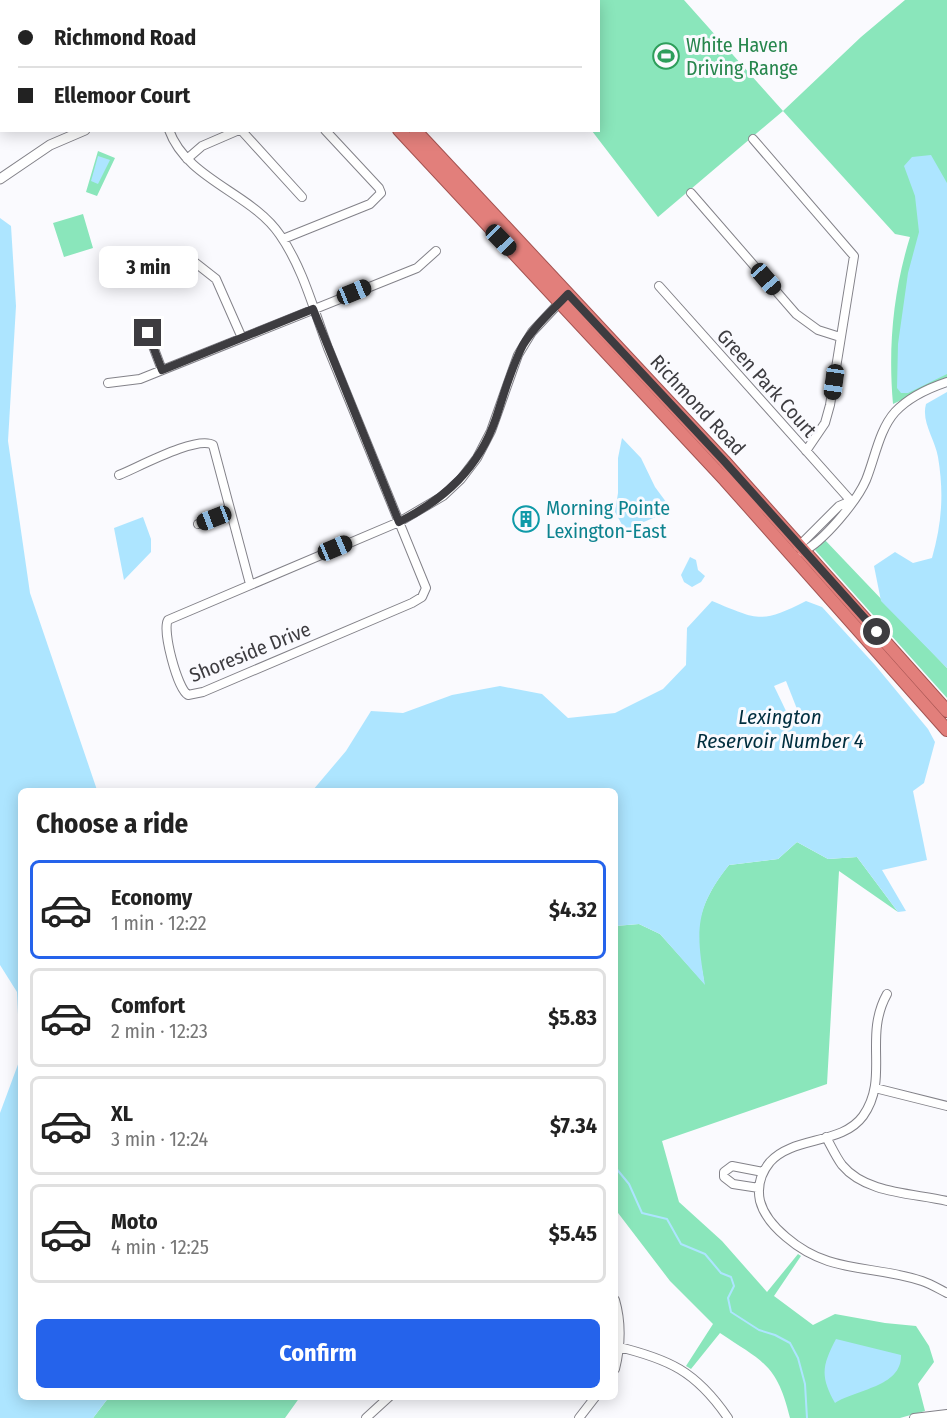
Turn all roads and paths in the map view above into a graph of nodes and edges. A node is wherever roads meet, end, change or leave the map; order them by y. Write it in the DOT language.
graph roads {
  1 [pos="80,132"];
  2 [pos="170,132"];
  3 [pos="235,132"];
  4 [pos="242,132"];
  5 [pos="327,132"];
  6 [pos="401,132"];
  7 [pos="417,132"];
  8 [pos="753,139"];
  9 [pos="188,159"];
  10 [pos="0,179"];
  11 [pos="691,193"];
  12 [pos="302,197"];
  13 [pos="283,239"];
  14 [pos="435,251"];
  15 [pos="183,253"];
  16 [pos="659,286"];
  17 [pos="564,298"];
  18 [pos="313,309"];
  19 [pos="148,333"];
  20 [pos="840,337"];
  21 [pos="242,338"];
  22 [pos="162,370"];
  23 [pos="947,382"];
  24 [pos="108,383"];
  25 [pos="806,451"];
  26 [pos="119,476"];
  27 [pos="851,501"];
  28 [pos="230,512"];
  29 [pos="399,522"];
  30 [pos="198,524"];
  31 [pos="799,550"];
  32 [pos="250,584"];
  33 [pos="947,711"];
  34 [pos="947,730"];
  35 [pos="888,994"];
  36 [pos="875,1088"];
  37 [pos="947,1106"];
  38 [pos="826,1137"];
  39 [pos="763,1172"];
  40 [pos="759,1188"];
  41 [pos="947,1201"];
  42 [pos="947,1293"];
  43 [pos="618,1310"];
  44 [pos="618,1340"];
  45 [pos="618,1347"];
  46 [pos="386,1400"];
  47 [pos="594,1400"];
  48 [pos="947,1414"];
  49 [pos="930,1417"];
  50 [pos="366,1418"];
  51 [pos="579,1418"];
  52 [pos="728,1418"];
  53 [pos="914,1418"];
  1 -- 10 [label="street"];
  2 -- 9 [label="street"];
  3 -- 9 [label="street"];
  4 -- 12 [label="street"];
  5 -- 13 [label="street"];
  6 -- 17 [label="highway, Richmond Road"];
  7 -- 17 [label="highway, Richmond Road"];
  8 -- 20 [label="street"];
  9 -- 13 [label="street"];
  11 -- 20 [label="street"];
  13 -- 18 [label="street"];
  14 -- 18 [label="street"];
  15 -- 21 [label="street"];
  16 -- 25 [label="street, Green Park Court"];
  17 -- 29 [label="street, Shoreside Drive"];
  17 -- 31 [label="highway, Richmond Road"];
  18 -- 21 [label="street"];
  18 -- 29 [label="street"];
  19 -- 22 [label="street"];
  20 -- 25 [label="street"];
  21 -- 22 [label="street"];
  22 -- 24 [label="street"];
  23 -- 27 [label="street"];
  25 -- 27 [label="street, Green Park Court"];
  26 -- 28 [label="street"];
  27 -- 31 [label="street"];
  28 -- 30 [label="street"];
  28 -- 32 [label="street"];
  29 -- 32 [label="street, Shoreside Drive"];
  29 -- 32 [label="street, Shoreside Drive"];
  31 -- 33 [label="highway, Richmond Road"];
  31 -- 34 [label="highway, Richmond Road"];
  35 -- 36 [label="street"];
  36 -- 37 [label="street"];
  36 -- 38 [label="street"];
  38 -- 39 [label="street"];
  38 -- 41 [label="street"];
  39 -- 40 [label="street"];
  39 -- 40 [label="street"];
  40 -- 42 [label="street"];
  43 -- 44 [label="street"];
  45 -- 52 [label="street"];
  46 -- 50 [label="street"];
  47 -- 51 [label="street"];
  48 -- 49 [label="street"];
  49 -- 53 [label="street"];
}
